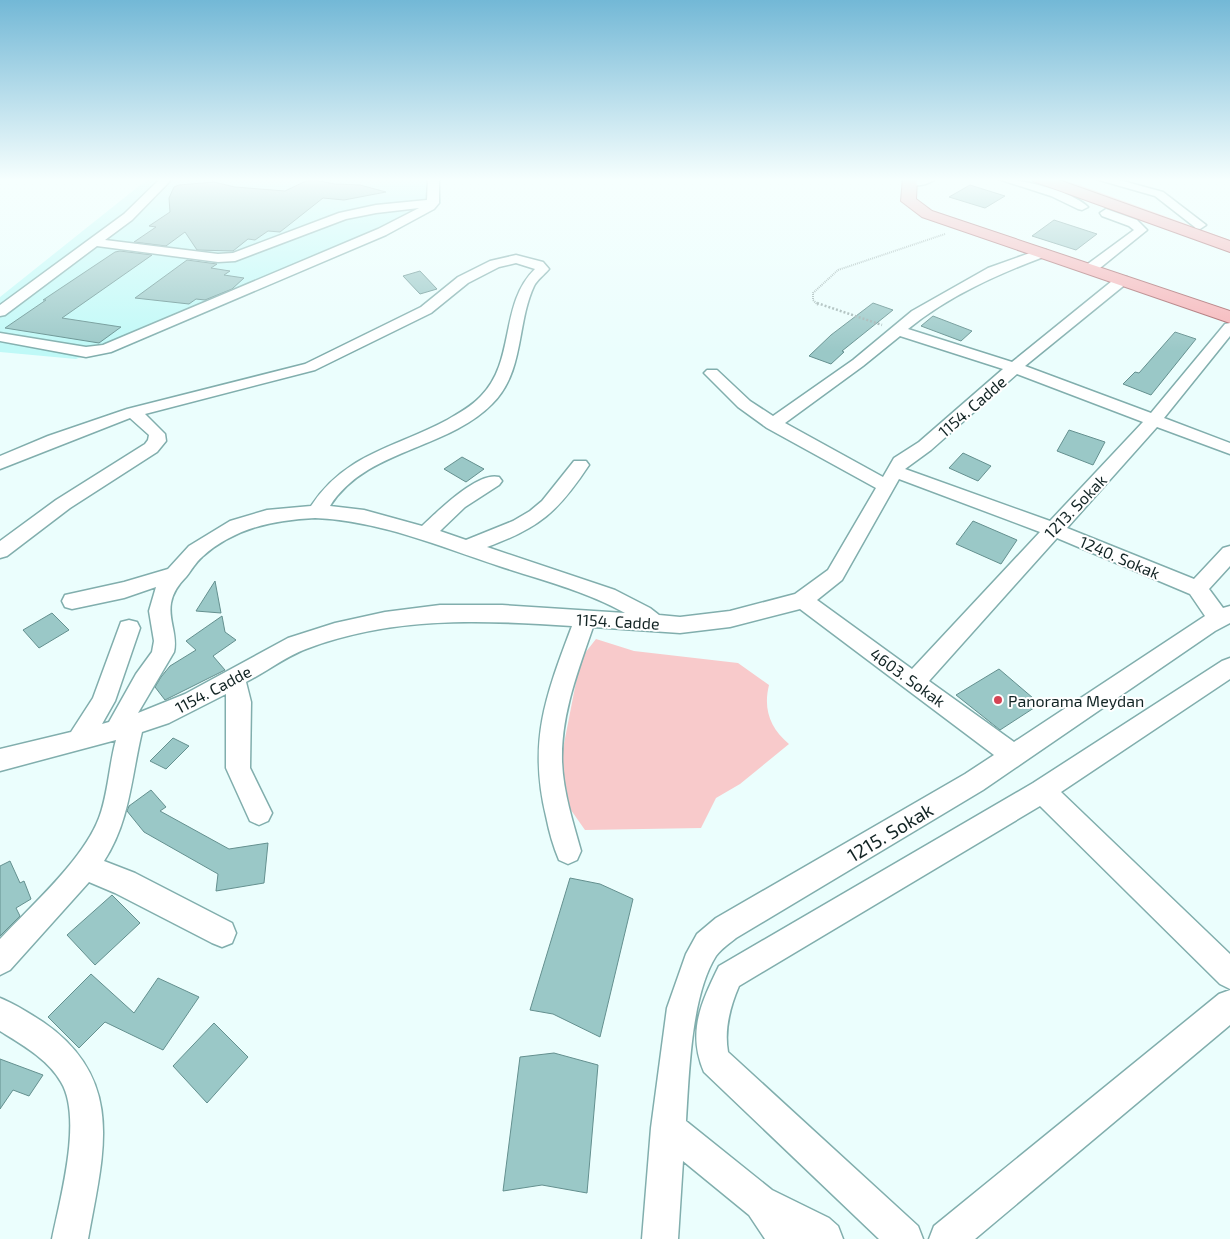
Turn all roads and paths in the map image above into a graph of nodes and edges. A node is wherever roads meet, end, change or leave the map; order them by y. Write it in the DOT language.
graph roads {
  1 [pos="102,236"];
  2 [pos="294,236"];
  3 [pos="373,236"];
  4 [pos="938,236"];
  5 [pos="991,236"];
  6 [pos="1133,236"];
  7 [pos="1200,236"];
  8 [pos="94,242"];
  9 [pos="1230,247"];
  10 [pos="1041,253"];
  11 [pos="1090,269"];
  12 [pos="1122,280"];
  13 [pos="0,312"];
  14 [pos="1230,317"];
  15 [pos="530,322"];
  16 [pos="1230,327"];
  17 [pos="897,330"];
  18 [pos="0,337"];
  19 [pos="512,345"];
  20 [pos="1015,368"];
  21 [pos="712,373"];
  22 [pos="132,412"];
  23 [pos="1154,420"];
  24 [pos="772,424"];
  25 [pos="1230,448"];
  26 [pos="0,463"];
  27 [pos="580,465"];
  28 [pos="890,478"];
  29 [pos="493,481"];
  30 [pos="317,512"];
  31 [pos="1052,529"];
  32 [pos="425,534"];
  33 [pos="465,548"];
  34 [pos="0,551"];
  35 [pos="1230,553"];
  36 [pos="178,573"];
  37 [pos="1198,589"];
  38 [pos="802,600"];
  39 [pos="72,601"];
  40 [pos="1225,617"];
  41 [pos="585,619"];
  42 [pos="655,624"];
  43 [pos="129,628"];
  44 [pos="1230,667"];
  45 [pos="234,678"];
  46 [pos="914,682"];
  47 [pos="125,728"];
  48 [pos="79,741"];
  49 [pos="3,753"];
  50 [pos="1013,755"];
  51 [pos="1042,791"];
  52 [pos="259,813"];
  53 [pos="568,852"];
  54 [pos="85,867"];
  55 [pos="222,933"];
  56 [pos="0,960"];
  57 [pos="1230,974"];
  58 [pos="1230,1005"];
  59 [pos="0,1013"];
  60 [pos="668,1128"];
  61 [pos="760,1202"];
  62 [pos="70,1239"];
  63 [pos="660,1239"];
  64 [pos="786,1239"];
  65 [pos="825,1239"];
  66 [pos="905,1239"];
  67 [pos="947,1239"];
  1 -- 8 [label="street"];
  2 -- 8 [label="street"];
  3 -- 18 [label="street"];
  4 -- 17 [label="path"];
  5 -- 10 [label="main road"];
  6 -- 11 [label="street"];
  7 -- 9 [label="main road"];
  8 -- 13 [label="street"];
  10 -- 11 [label="main road"];
  10 -- 17 [label="street"];
  11 -- 12 [label="main road"];
  12 -- 14 [label="main road"];
  12 -- 20 [label="street, 1154. Cadde"];
  15 -- 19 [label="street"];
  16 -- 23 [label="street, 1213. Sokak"];
  17 -- 20 [label="street"];
  17 -- 24 [label="street"];
  19 -- 22 [label="street"];
  19 -- 30 [label="street"];
  20 -- 23 [label="street"];
  20 -- 28 [label="street, 1154. Cadde"];
  21 -- 24 [label="street, 1240. Sokak"];
  22 -- 26 [label="street"];
  22 -- 34 [label="street"];
  23 -- 25 [label="street"];
  23 -- 31 [label="street, 1213. Sokak"];
  24 -- 28 [label="street, 1240. Sokak"];
  27 -- 33 [label="street"];
  28 -- 31 [label="street, 1240. Sokak"];
  28 -- 38 [label="street, 1154. Cadde"];
  29 -- 32 [label="street"];
  30 -- 32 [label="street"];
  30 -- 36 [label="street"];
  31 -- 37 [label="street, 1240. Sokak"];
  31 -- 46 [label="street, 1213. Sokak"];
  32 -- 33 [label="street"];
  33 -- 42 [label="street"];
  35 -- 37 [label="street"];
  36 -- 39 [label="street"];
  36 -- 47 [label="street"];
  37 -- 40 [label="street"];
  38 -- 42 [label="street, 1154. Cadde"];
  38 -- 46 [label="street, 4603. Sokak"];
  40 -- 50 [label="street, 1215. Sokak"];
  41 -- 42 [label="street, 1154. Cadde"];
  41 -- 45 [label="street, 1154. Cadde"];
  41 -- 53 [label="street"];
  43 -- 48 [label="street"];
  44 -- 51 [label="street"];
  45 -- 47 [label="street, 1154. Cadde"];
  45 -- 52 [label="street"];
  46 -- 50 [label="street, 4603. Sokak"];
  47 -- 48 [label="street, 1154. Cadde"];
  47 -- 54 [label="street"];
  48 -- 49 [label="street, 1154. Cadde"];
  50 -- 60 [label="street, 1215. Sokak"];
  51 -- 57 [label="street"];
  51 -- 66 [label="street"];
  54 -- 55 [label="street"];
  54 -- 56 [label="street"];
  58 -- 67 [label="street"];
  59 -- 62 [label="street"];
  60 -- 61 [label="street"];
  60 -- 63 [label="street, 1215. Sokak"];
  61 -- 64 [label="street"];
  61 -- 65 [label="street"];
}
